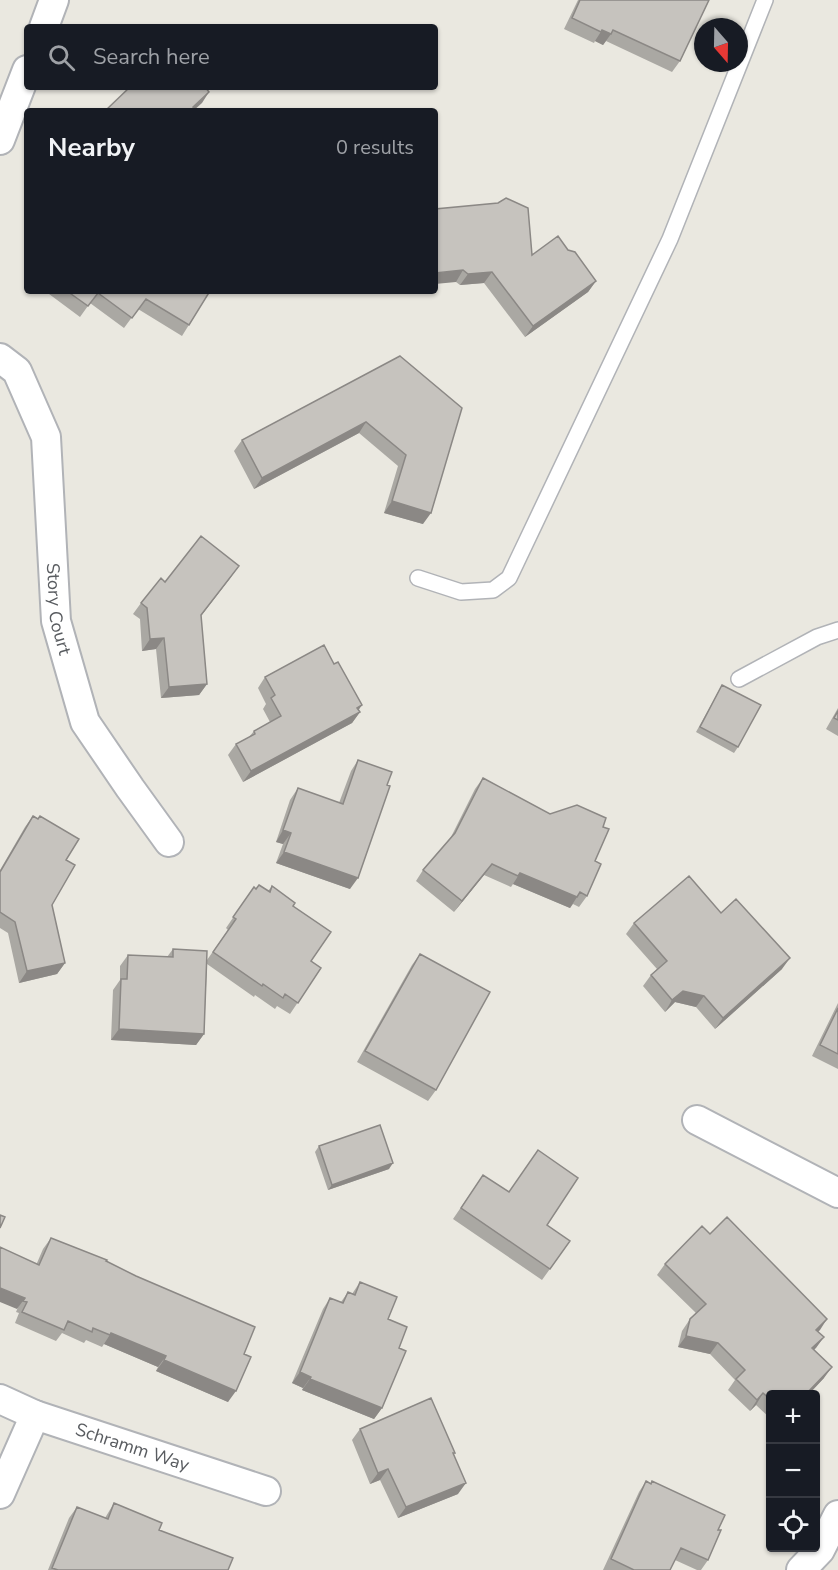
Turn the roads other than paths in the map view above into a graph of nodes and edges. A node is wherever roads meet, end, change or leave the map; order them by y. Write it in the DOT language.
graph roads {
  1 [pos="54,0"];
  2 [pos="765,0"];
  3 [pos="45,24"];
  4 [pos="24,78"];
  5 [pos="0,140"];
  6 [pos="0,358"];
  7 [pos="418,578"];
  8 [pos="838,630"];
  9 [pos="740,679"];
  10 [pos="169,842"];
  11 [pos="697,1120"];
  12 [pos="838,1193"];
  13 [pos="0,1399"];
  14 [pos="35,1414"];
  15 [pos="266,1491"];
  16 [pos="0,1494"];
  17 [pos="838,1515"];
  18 [pos="801,1570"];
  1 -- 3 [label="street"];
  2 -- 7 [label="lane"];
  4 -- 5 [label="street"];
  6 -- 10 [label="street, Story Court"];
  8 -- 9 [label="lane"];
  11 -- 12 [label="street"];
  13 -- 14 [label="street, Schramm Way"];
  14 -- 15 [label="street, Schramm Way"];
  14 -- 16 [label="street"];
  17 -- 18 [label="street"];
}
